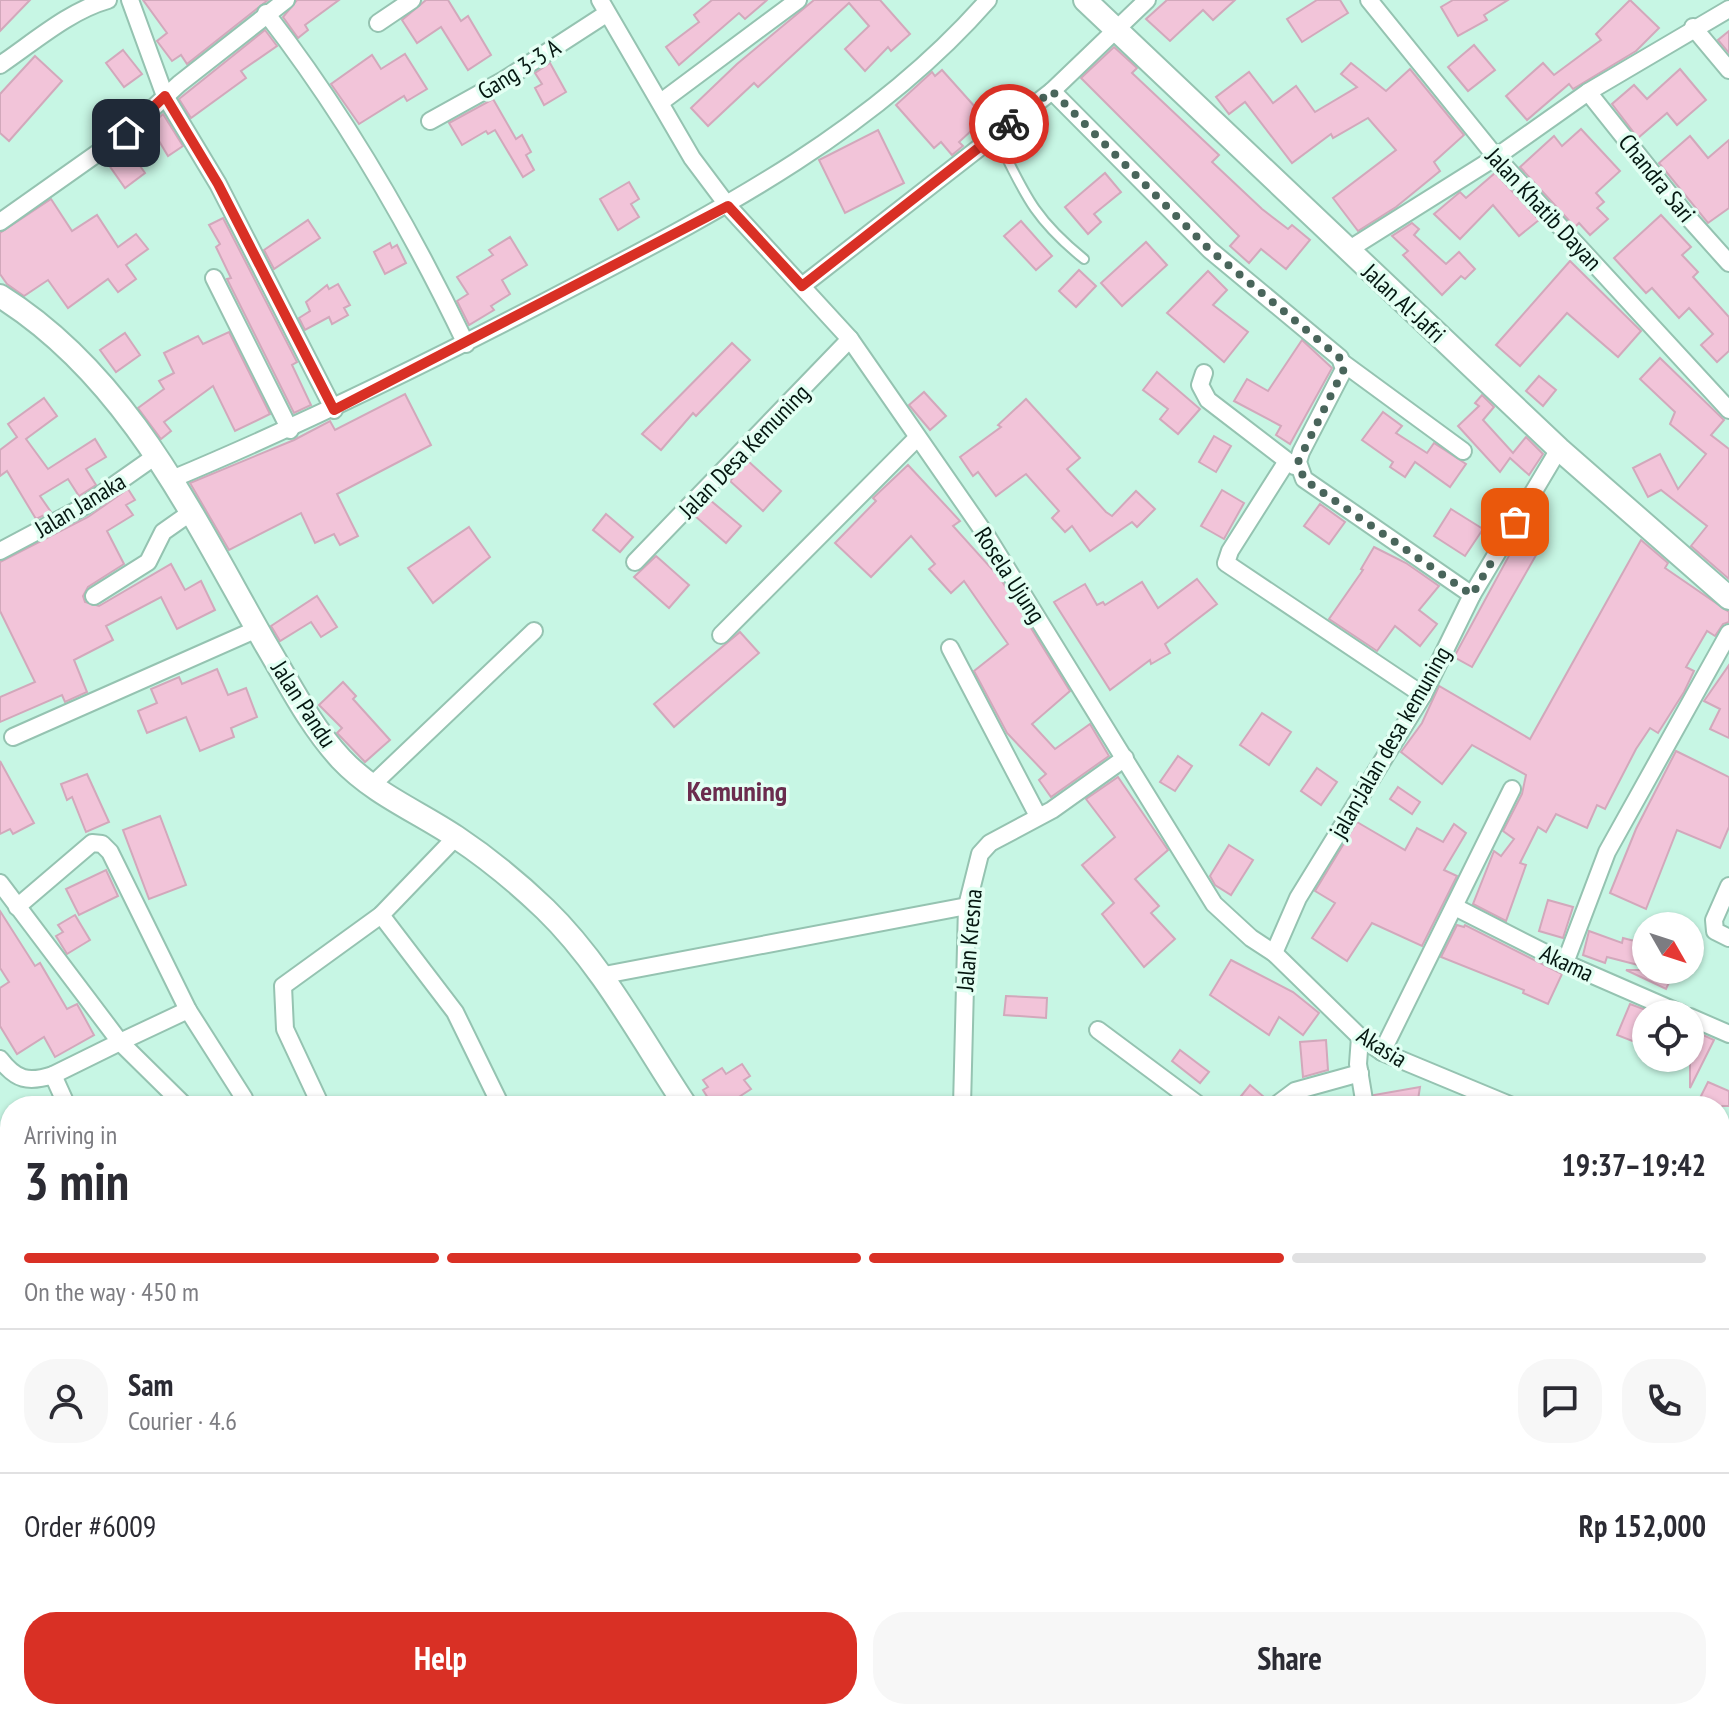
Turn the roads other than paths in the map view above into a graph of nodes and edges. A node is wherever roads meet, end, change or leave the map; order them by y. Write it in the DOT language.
graph roads {
  1 [pos="108,0"];
  2 [pos="130,0"];
  3 [pos="286,0"];
  4 [pos="412,0"];
  5 [pos="798,0"];
  6 [pos="988,0"];
  7 [pos="1085,0"];
  8 [pos="1147,0"];
  9 [pos="1369,0"];
  10 [pos="603,7"];
  11 [pos="1729,9"];
  12 [pos="266,13"];
  13 [pos="378,23"];
  14 [pos="1693,27"];
  15 [pos="1117,28"];
  16 [pos="0,65"];
  17 [pos="1729,70"];
  18 [pos="1052,91"];
  19 [pos="1588,92"];
  20 [pos="165,96"];
  21 [pos="661,102"];
  22 [pos="430,121"];
  23 [pos="995,135"];
  24 [pos="1496,157"];
  25 [pos="728,206"];
  26 [pos="0,222"];
  27 [pos="1348,250"];
  28 [pos="1084,259"];
  29 [pos="1729,263"];
  30 [pos="214,278"];
  31 [pos="802,286"];
  32 [pos="0,296"];
  33 [pos="850,339"];
  34 [pos="466,344"];
  35 [pos="1343,363"];
  36 [pos="1204,373"];
  37 [pos="334,410"];
  38 [pos="1729,410"];
  39 [pos="290,430"];
  40 [pos="916,439"];
  41 [pos="1559,449"];
  42 [pos="1463,451"];
  43 [pos="157,455"];
  44 [pos="1293,466"];
  45 [pos="172,479"];
  46 [pos="190,513"];
  47 [pos="0,551"];
  48 [pos="635,562"];
  49 [pos="1472,595"];
  50 [pos="94,596"];
  51 [pos="1729,598"];
  52 [pos="257,629"];
  53 [pos="534,631"];
  54 [pos="1729,633"];
  55 [pos="721,635"];
  56 [pos="950,648"];
  57 [pos="1423,695"];
  58 [pos="13,737"];
  59 [pos="1125,758"];
  60 [pos="371,786"];
  61 [pos="1512,789"];
  62 [pos="1038,816"];
  63 [pos="456,837"];
  64 [pos="0,883"];
  65 [pos="1729,886"];
  66 [pos="967,906"];
  67 [pos="17,907"];
  68 [pos="1455,907"];
  69 [pos="381,915"];
  70 [pos="1729,938"];
  71 [pos="1274,953"];
  72 [pos="1565,963"];
  73 [pos="599,976"];
  74 [pos="1650,1000"];
  75 [pos="188,1010"];
  76 [pos="1704,1023"];
  77 [pos="1098,1030"];
  78 [pos="1729,1034"];
  79 [pos="1360,1037"];
  80 [pos="120,1042"];
  81 [pos="1382,1052"];
  82 [pos="0,1059"];
  83 [pos="1360,1073"];
  84 [pos="53,1075"];
  85 [pos="62,1096"];
  86 [pos="175,1096"];
  87 [pos="243,1096"];
  88 [pos="316,1096"];
  89 [pos="496,1096"];
  90 [pos="679,1096"];
  91 [pos="962,1096"];
  92 [pos="1187,1096"];
  93 [pos="1288,1096"];
  94 [pos="1363,1096"];
  95 [pos="1488,1096"];
  1 -- 16 [label="street"];
  2 -- 20 [label="street"];
  3 -- 12 [label="street"];
  4 -- 13 [label="street"];
  5 -- 21 [label="street"];
  6 -- 25 [label="street"];
  7 -- 15 [label="street, Jalan Al-Jafri"];
  8 -- 15 [label="street"];
  9 -- 24 [label="street, Jalan Khatib Dayan"];
  10 -- 21 [label="street, Rosela Ujung"];
  10 -- 22 [label="street, Gang 3-3 A"];
  11 -- 14 [label="street"];
  12 -- 20 [label="street"];
  12 -- 34 [label="street"];
  14 -- 17 [label="street"];
  14 -- 19 [label="street"];
  15 -- 18 [label="street"];
  15 -- 27 [label="street, Jalan Al-Jafri"];
  18 -- 23 [label="street"];
  18 -- 35 [label="street"];
  19 -- 24 [label="street"];
  19 -- 29 [label="street, Chandra Sari"];
  20 -- 26 [label="street"];
  20 -- 37 [label="street"];
  21 -- 25 [label="street, Rosela Ujung"];
  23 -- 28 [label="lane"];
  23 -- 31 [label="street"];
  24 -- 27 [label="street"];
  24 -- 38 [label="street, Jalan Khatib Dayan"];
  25 -- 31 [label="street, Rosela Ujung"];
  25 -- 34 [label="street"];
  27 -- 41 [label="street, Jalan Al-Jafri"];
  30 -- 39 [label="street"];
  31 -- 33 [label="street, Rosela Ujung"];
  32 -- 43 [label="street, Jalan Pandu"];
  33 -- 40 [label="street, Rosela Ujung"];
  33 -- 48 [label="street, Jalan Desa Kemuning"];
  34 -- 37 [label="street"];
  35 -- 42 [label="street"];
  35 -- 44 [label="street"];
  36 -- 44 [label="street"];
  37 -- 39 [label="street"];
  39 -- 45 [label="street"];
  40 -- 55 [label="street"];
  40 -- 59 [label="street, Rosela Ujung"];
  41 -- 49 [label="street, jalan;Jalan desa kemuning"];
  41 -- 51 [label="street, Jalan Al-Jafri"];
  43 -- 45 [label="street, Jalan Pandu"];
  43 -- 47 [label="street, Jalan Janaka"];
  44 -- 49 [label="street"];
  44 -- 57 [label="street"];
  45 -- 46 [label="street, Jalan Pandu"];
  46 -- 50 [label="street"];
  46 -- 52 [label="street, Jalan Pandu"];
  49 -- 57 [label="street, jalan;Jalan desa kemuning"];
  52 -- 58 [label="street"];
  52 -- 60 [label="street, Jalan Pandu"];
  53 -- 60 [label="street"];
  54 -- 72 [label="street"];
  56 -- 62 [label="street"];
  57 -- 71 [label="street, jalan;Jalan desa kemuning"];
  59 -- 62 [label="street, Jalan Kresna"];
  59 -- 71 [label="street, Rosela Ujung"];
  60 -- 63 [label="street, Jalan Pandu"];
  61 -- 68 [label="street"];
  62 -- 66 [label="street, Jalan Kresna"];
  63 -- 69 [label="street"];
  63 -- 73 [label="street, Jalan Pandu"];
  64 -- 67 [label="street"];
  65 -- 70 [label="street"];
  66 -- 73 [label="street"];
  66 -- 91 [label="street, Jalan Kresna"];
  67 -- 75 [label="street"];
  67 -- 80 [label="street"];
  68 -- 72 [label="street, Akama"];
  68 -- 81 [label="street"];
  69 -- 88 [label="street"];
  69 -- 89 [label="street"];
  71 -- 79 [label="street, Akasia"];
  72 -- 74 [label="street, Akama"];
  73 -- 90 [label="street, Jalan Pandu"];
  75 -- 80 [label="street"];
  75 -- 87 [label="street"];
  76 -- 78 [label="street"];
  77 -- 92 [label="street"];
  79 -- 81 [label="street, Akasia"];
  79 -- 83 [label="street"];
  80 -- 84 [label="street"];
  80 -- 86 [label="street"];
  81 -- 95 [label="street, Akasia"];
  82 -- 84 [label="street"];
  83 -- 93 [label="street"];
  83 -- 94 [label="street"];
  84 -- 85 [label="street"];
}
